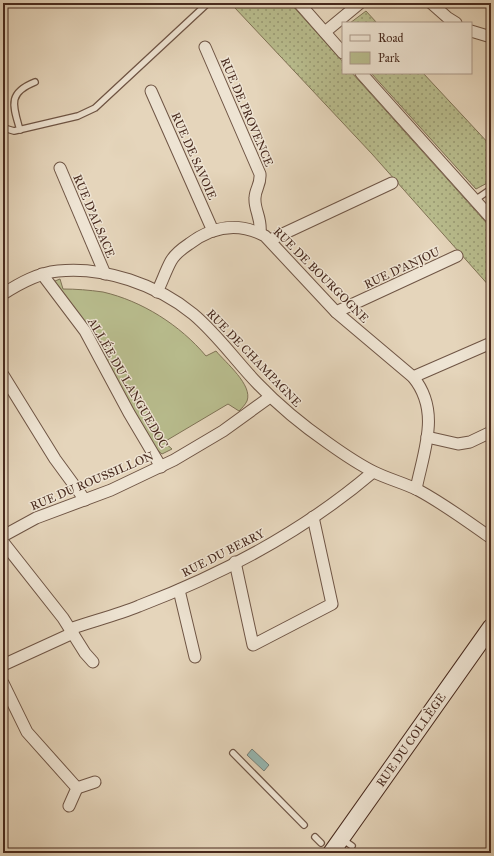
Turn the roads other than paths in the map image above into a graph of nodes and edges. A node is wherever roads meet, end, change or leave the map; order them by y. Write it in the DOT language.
graph roads {
  1 [pos="208,3"];
  2 [pos="299,3"];
  3 [pos="360,3"];
  4 [pos="431,3"];
  5 [pos="454,22"];
  6 [pos="472,30"];
  7 [pos="325,32"];
  8 [pos="491,37"];
  9 [pos="205,47"];
  10 [pos="342,52"];
  11 [pos="362,74"];
  12 [pos="35,82"];
  13 [pos="151,91"];
  14 [pos="3,127"];
  15 [pos="20,130"];
  16 [pos="60,168"];
  17 [pos="392,183"];
  18 [pos="491,189"];
  19 [pos="475,200"];
  20 [pos="491,218"];
  21 [pos="213,230"];
  22 [pos="260,233"];
  23 [pos="270,240"];
  24 [pos="457,256"];
  25 [pos="42,274"];
  26 [pos="105,274"];
  27 [pos="157,292"];
  28 [pos="3,294"];
  29 [pos="336,312"];
  30 [pos="491,342"];
  31 [pos="3,375"];
  32 [pos="413,377"];
  33 [pos="270,397"];
  34 [pos="491,432"];
  35 [pos="427,437"];
  36 [pos="161,467"];
  37 [pos="374,472"];
  38 [pos="416,489"];
  39 [pos="85,500"];
  40 [pos="313,517"];
  41 [pos="3,536"];
  42 [pos="491,538"];
  43 [pos="3,542"];
  44 [pos="235,562"];
  45 [pos="179,590"];
  46 [pos="491,627"];
  47 [pos="72,631"];
  48 [pos="195,657"];
  49 [pos="93,662"];
  50 [pos="3,665"];
  51 [pos="3,682"];
  52 [pos="233,753"];
  53 [pos="95,782"];
  54 [pos="77,788"];
  55 [pos="69,806"];
  56 [pos="304,825"];
  57 [pos="315,837"];
  58 [pos="326,848"];
  1 -- 15 [label="lane"];
  2 -- 7 [label="street"];
  3 -- 7 [label="street"];
  4 -- 5 [label="street"];
  6 -- 8 [label="street"];
  7 -- 10 [label="street"];
  9 -- 22 [label="street, RUE DE PROVENCE"];
  11 -- 19 [label="street"];
  12 -- 15 [label="lane"];
  13 -- 21 [label="street, RUE DE SAVOIE"];
  14 -- 15 [label="lane"];
  16 -- 26 [label="street, RUE D'ALSACE"];
  17 -- 23 [label="street"];
  18 -- 19 [label="lane"];
  19 -- 20 [label="street"];
  21 -- 22 [label="street, RUE DE BOURGOGNE"];
  21 -- 27 [label="street, RUE DE BOURGOGNE"];
  22 -- 23 [label="street, RUE DE BOURGOGNE"];
  23 -- 29 [label="street, RUE DE BOURGOGNE"];
  24 -- 29 [label="street, RUE D'ANJOU"];
  25 -- 26 [label="street, RUE DE CHAMPAGNE"];
  25 -- 28 [label="street, RUE DE CHAMPAGNE"];
  25 -- 36 [label="street, ALLÉE DU LANGUEDOC"];
  26 -- 27 [label="street, RUE DE CHAMPAGNE"];
  27 -- 33 [label="street, RUE DE CHAMPAGNE"];
  29 -- 32 [label="street, RUE DE BOURGOGNE"];
  30 -- 32 [label="street"];
  31 -- 39 [label="street"];
  32 -- 35 [label="street, RUE DE BOURGOGNE"];
  33 -- 36 [label="street, RUE DU ROUSSILLON"];
  33 -- 37 [label="street, RUE DE CHAMPAGNE"];
  34 -- 35 [label="street"];
  35 -- 38 [label="street, RUE DE BOURGOGNE"];
  36 -- 39 [label="street, RUE DU ROUSSILLON"];
  37 -- 38 [label="street, RUE DE CHAMPAGNE"];
  37 -- 40 [label="street, RUE DU BERRY"];
  38 -- 42 [label="street, RUE DE CHAMPAGNE"];
  39 -- 41 [label="street, RUE DU ROUSSILLON"];
  40 -- 44 [label="street, RUE DU BERRY"];
  40 -- 44 [label="street"];
  43 -- 47 [label="street"];
  44 -- 45 [label="street, RUE DU BERRY"];
  45 -- 47 [label="street, RUE DU BERRY"];
  45 -- 48 [label="street"];
  46 -- 58 [label="street, RUE DU COLLÈGE"];
  47 -- 49 [label="street"];
  47 -- 50 [label="street, RUE DU BERRY"];
  51 -- 54 [label="street"];
  52 -- 56 [label="lane"];
  53 -- 54 [label="street"];
  54 -- 55 [label="street"];
  57 -- 58 [label="lane"];
}
